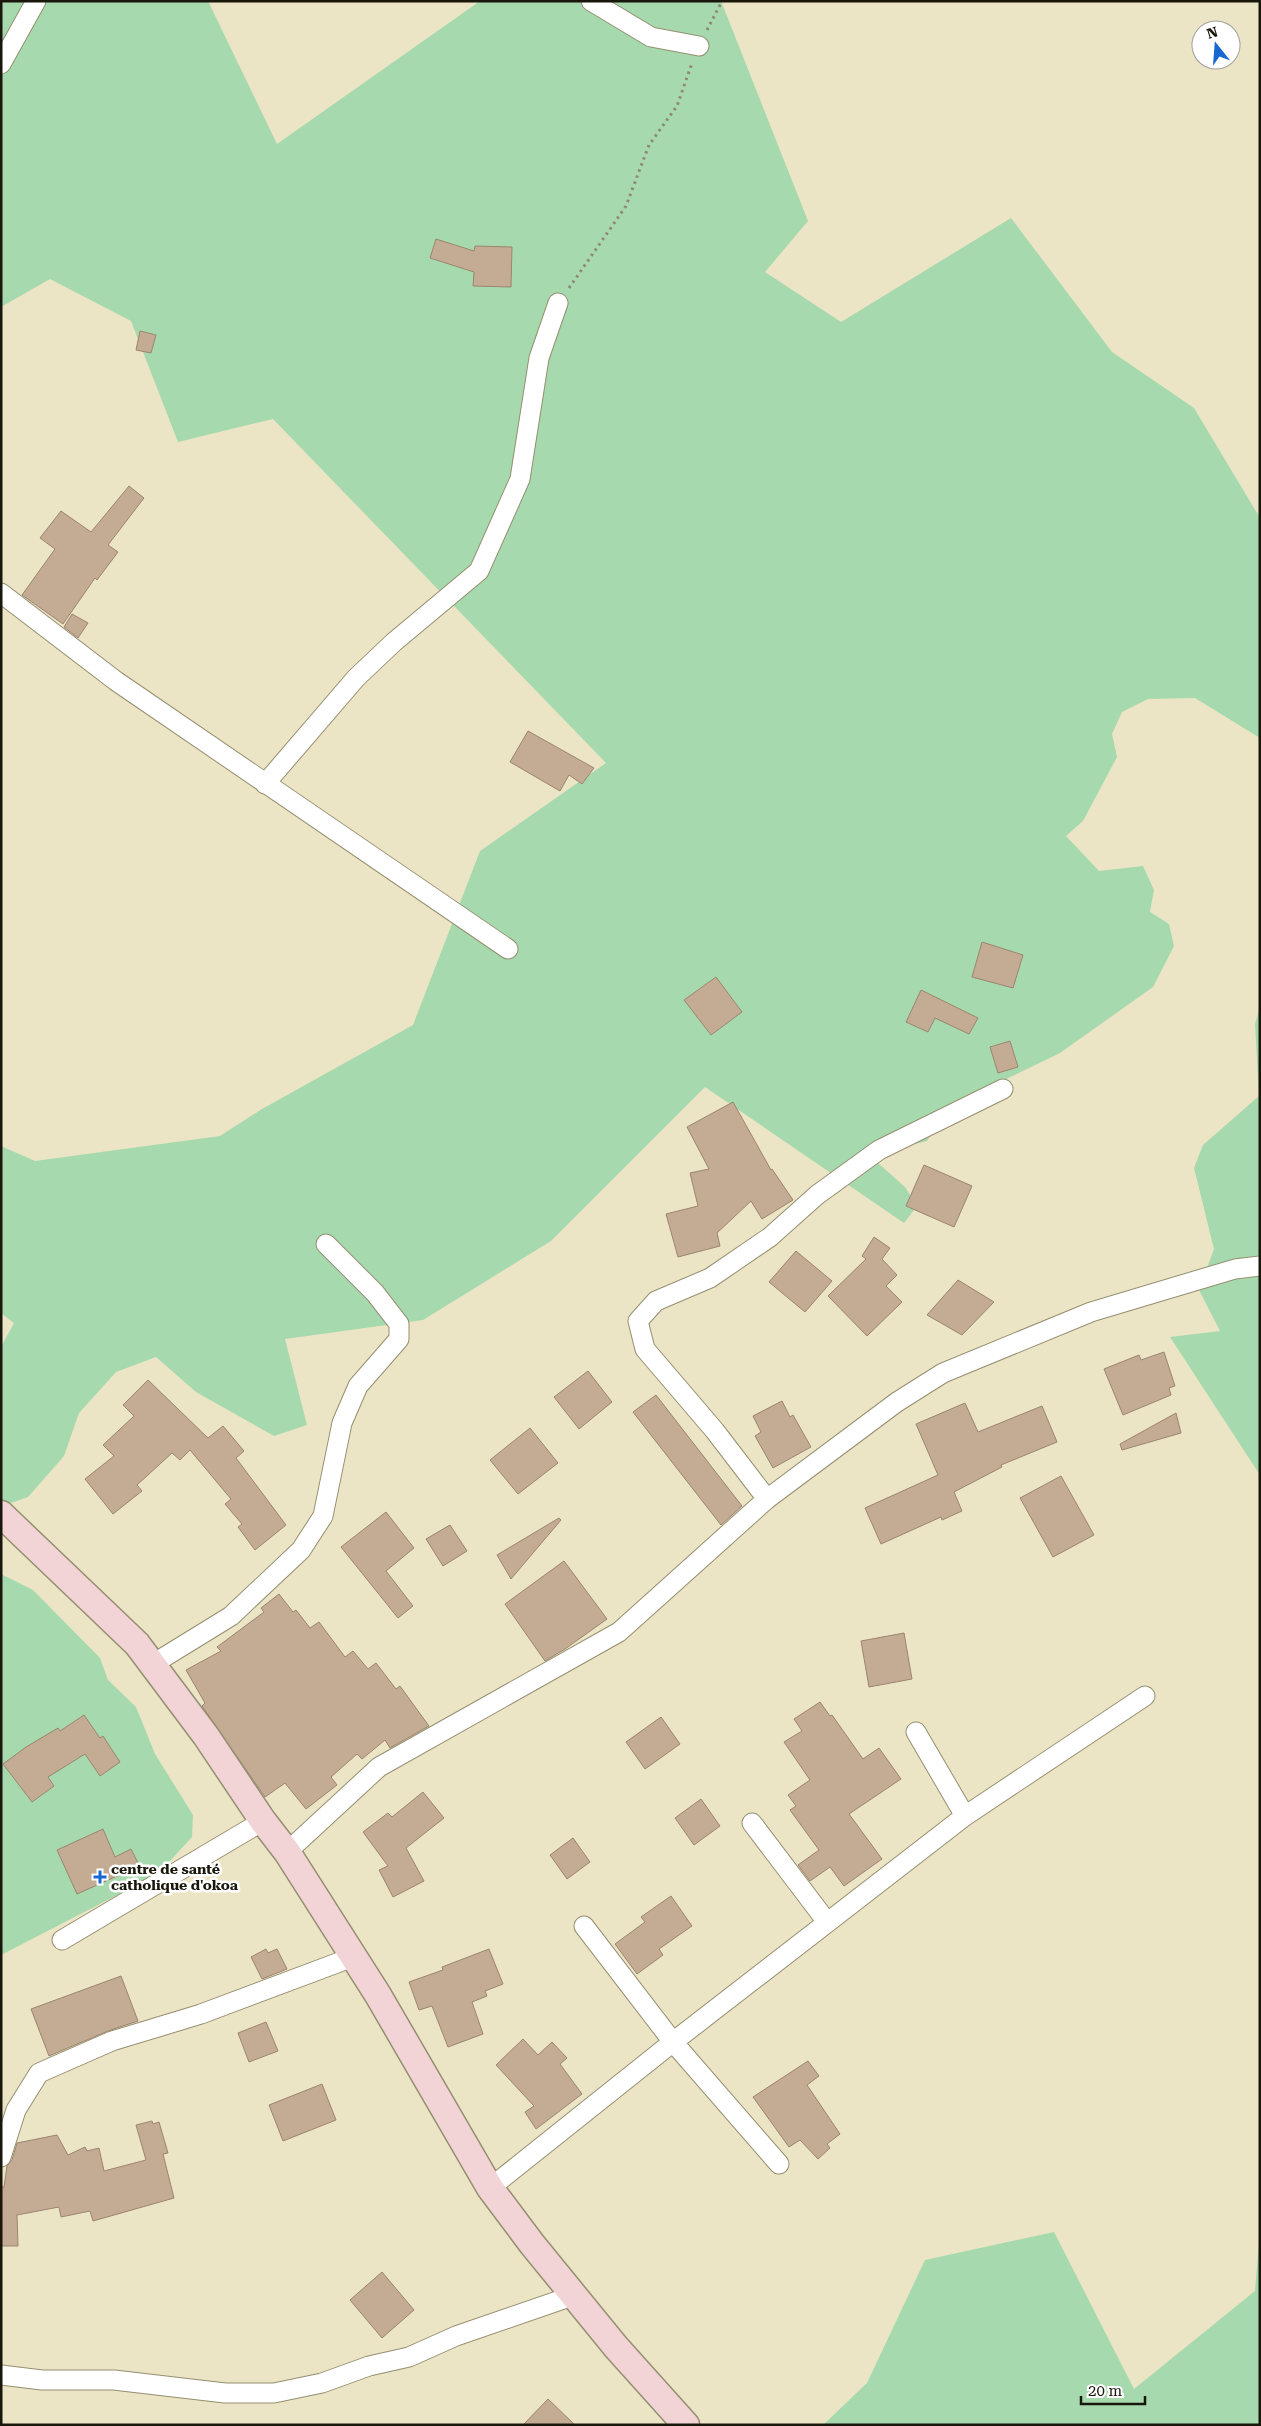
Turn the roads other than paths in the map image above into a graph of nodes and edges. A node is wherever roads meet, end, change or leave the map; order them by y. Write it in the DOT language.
graph roads {
  1 [pos="36,1"];
  2 [pos="591,1"];
  3 [pos="699,46"];
  4 [pos="1,64"];
  5 [pos="558,303"];
  6 [pos="1,593"];
  7 [pos="265,784"];
  8 [pos="508,949"];
  9 [pos="1003,1089"];
  10 [pos="326,1244"];
  11 [pos="1260,1266"];
  12 [pos="768,1500"];
  13 [pos="1,1514"];
  14 [pos="152,1664"];
  15 [pos="1145,1696"];
  16 [pos="916,1732"];
  17 [pos="965,1816"];
  18 [pos="263,1821"];
  19 [pos="752,1823"];
  20 [pos="287,1852"];
  21 [pos="827,1922"];
  22 [pos="584,1926"];
  23 [pos="62,1940"];
  24 [pos="353,1957"];
  25 [pos="673,2042"];
  26 [pos="1,2157"];
  27 [pos="780,2164"];
  28 [pos="490,2188"];
  29 [pos="575,2295"];
  30 [pos="1,2375"];
  31 [pos="686,2425"];
  1 -- 4 [label="street"];
  2 -- 3 [label="street"];
  5 -- 7 [label="street"];
  6 -- 7 [label="street"];
  7 -- 8 [label="street"];
  9 -- 12 [label="street"];
  10 -- 14 [label="street"];
  11 -- 12 [label="street"];
  12 -- 20 [label="street"];
  13 -- 14 [label="main road"];
  14 -- 18 [label="main road"];
  15 -- 17 [label="street"];
  16 -- 17 [label="street"];
  17 -- 21 [label="street"];
  18 -- 20 [label="main road"];
  18 -- 23 [label="street"];
  19 -- 21 [label="street"];
  20 -- 24 [label="main road"];
  21 -- 25 [label="street"];
  22 -- 25 [label="street"];
  24 -- 26 [label="street"];
  24 -- 28 [label="main road"];
  25 -- 27 [label="street"];
  25 -- 28 [label="street"];
  28 -- 29 [label="main road"];
  29 -- 30 [label="street"];
  29 -- 31 [label="main road"];
}
